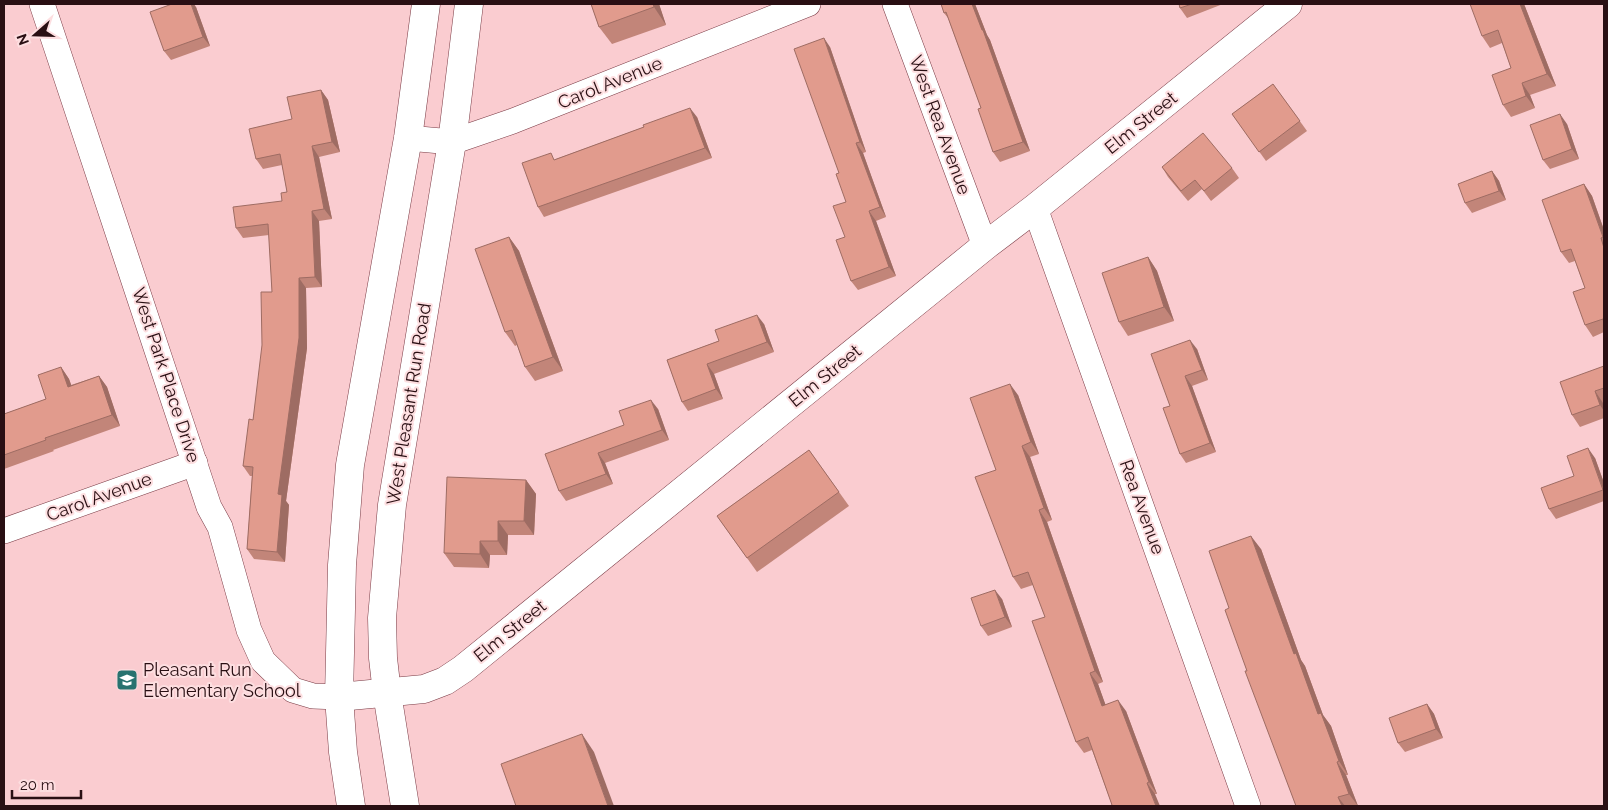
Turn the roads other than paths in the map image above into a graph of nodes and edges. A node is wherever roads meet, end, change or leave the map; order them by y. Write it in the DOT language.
graph roads {
  1 [pos="42,4"];
  2 [pos="426,4"];
  3 [pos="469,4"];
  4 [pos="808,4"];
  5 [pos="895,4"];
  6 [pos="1288,4"];
  7 [pos="408,138"];
  8 [pos="452,142"];
  9 [pos="1035,208"];
  10 [pos="985,246"];
  11 [pos="195,463"];
  12 [pos="4,531"];
  13 [pos="387,693"];
  14 [pos="339,697"];
  15 [pos="351,806"];
  16 [pos="405,806"];
  17 [pos="1248,806"];
  1 -- 11 [label="street, West Park Place Drive"];
  2 -- 7 [label="main road"];
  3 -- 8 [label="main road, West Pleasant Run Road"];
  4 -- 8 [label="street, Carol Avenue"];
  5 -- 10 [label="street, West Rea Avenue"];
  6 -- 9 [label="main road, Elm Street"];
  7 -- 8 [label="street, Carol Avenue"];
  7 -- 14 [label="main road"];
  8 -- 13 [label="main road, West Pleasant Run Road"];
  9 -- 10 [label="main road, Elm Street"];
  9 -- 17 [label="street, Rea Avenue"];
  10 -- 13 [label="main road, Elm Street"];
  11 -- 12 [label="street, Carol Avenue"];
  11 -- 14 [label="street, West Park Place Drive"];
  13 -- 14 [label="main road, Elm Street"];
  13 -- 16 [label="main road, West Pleasant Run Road"];
  14 -- 15 [label="main road"];
}
